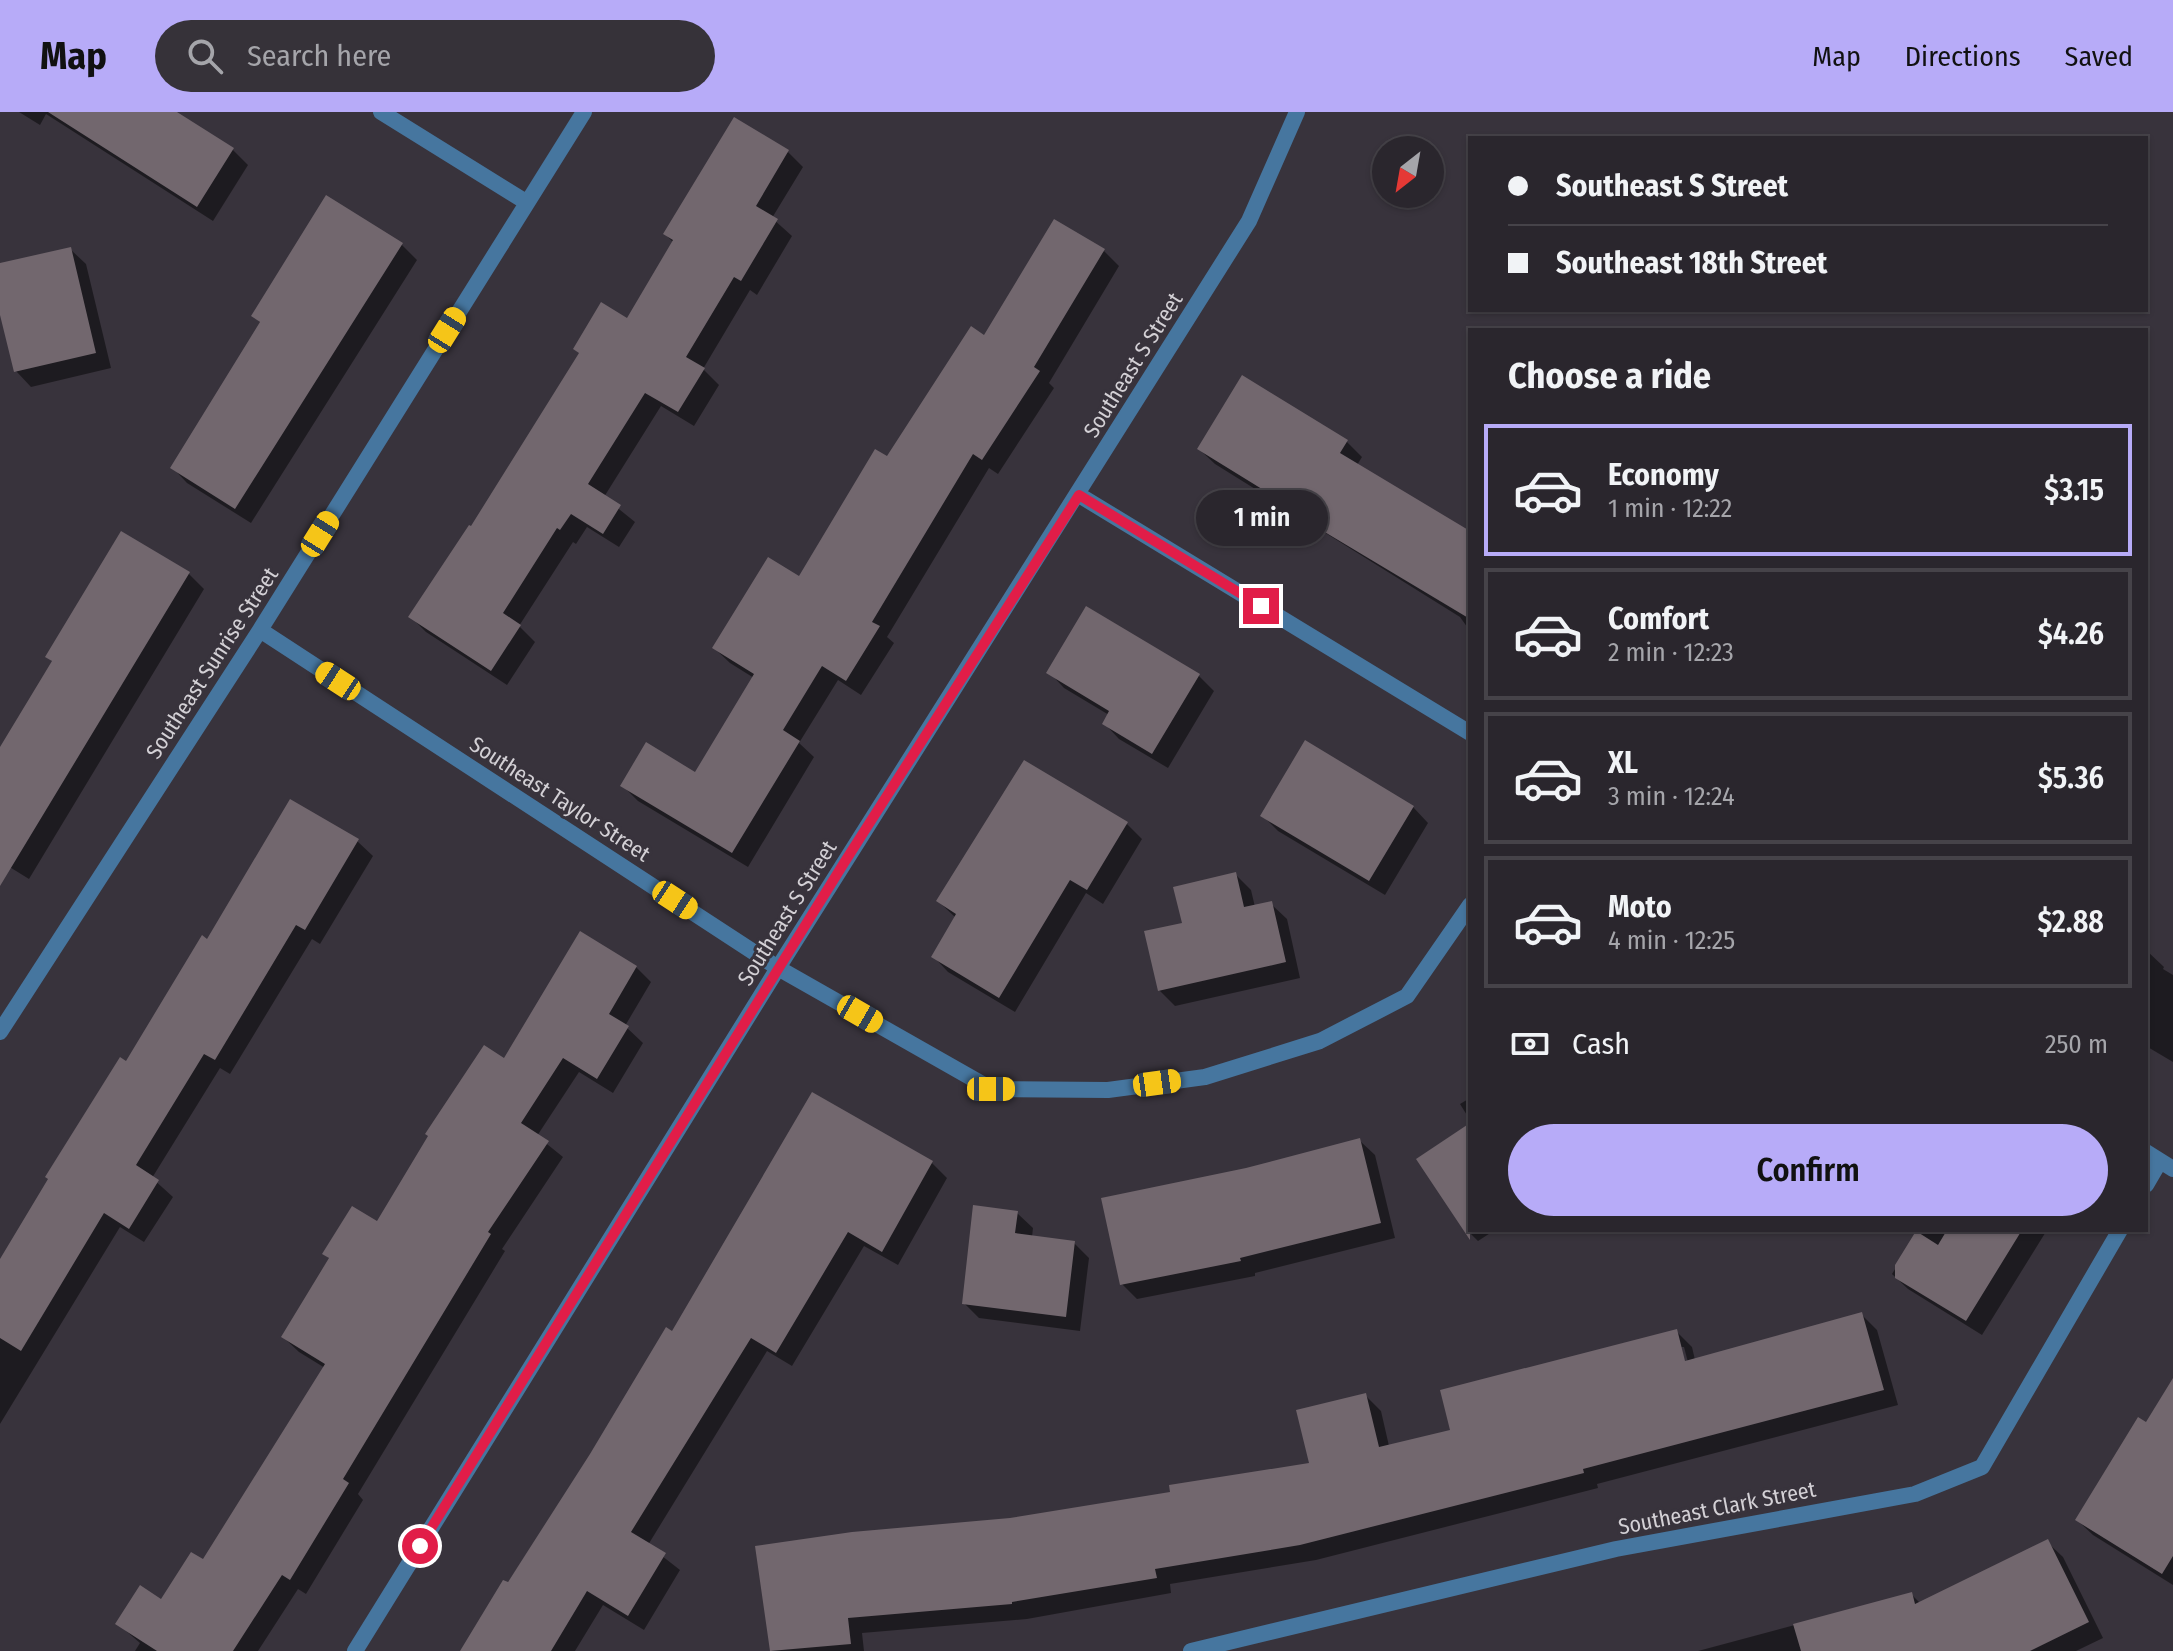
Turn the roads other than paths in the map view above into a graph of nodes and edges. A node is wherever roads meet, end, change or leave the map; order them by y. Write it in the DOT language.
graph roads {
  1 [pos="381,112"];
  2 [pos="584,112"];
  3 [pos="1297,112"];
  4 [pos="526,202"];
  5 [pos="1079,495"];
  6 [pos="260,630"];
  7 [pos="1468,732"];
  8 [pos="1468,908"];
  9 [pos="778,968"];
  10 [pos="0,1032"];
  11 [pos="2160,1160"];
  12 [pos="2148,1181"];
  13 [pos="2119,1232"];
  14 [pos="355,1651"];
  15 [pos="1191,1651"];
  1 -- 4 [label="street"];
  2 -- 4 [label="street, Southeast Sunrise Street"];
  3 -- 5 [label="street, Southeast S Street"];
  4 -- 6 [label="street, Southeast Sunrise Street"];
  5 -- 7 [label="street"];
  5 -- 9 [label="street, Southeast S Street"];
  6 -- 9 [label="street, Southeast Taylor Street"];
  6 -- 10 [label="street, Southeast Sunrise Street"];
  8 -- 9 [label="street, Southeast Taylor Street"];
  9 -- 14 [label="street, Southeast S Street"];
  11 -- 12 [label="street"];
  13 -- 15 [label="street, Southeast Clark Street"];
}
